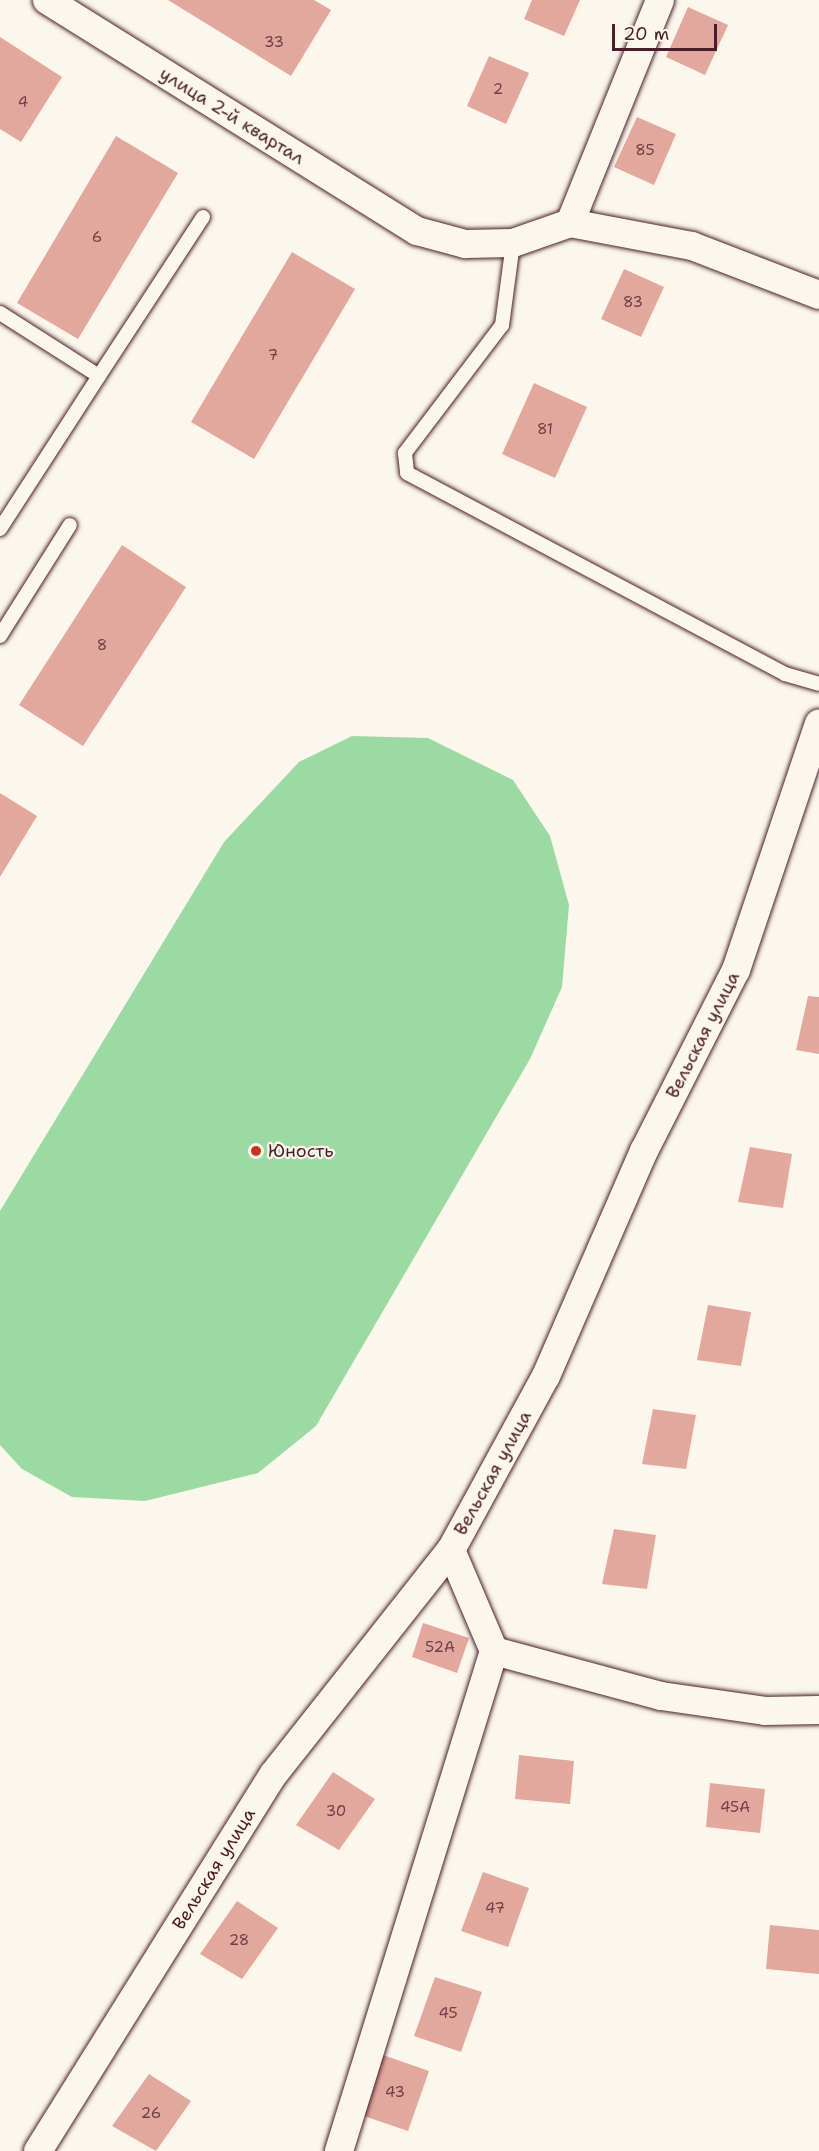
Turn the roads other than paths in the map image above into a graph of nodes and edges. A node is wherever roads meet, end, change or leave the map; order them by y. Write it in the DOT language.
graph roads {
  1 [pos="46,0"];
  2 [pos="660,0"];
  3 [pos="203,217"];
  4 [pos="570,223"];
  5 [pos="513,243"];
  6 [pos="819,295"];
  7 [pos="0,313"];
  8 [pos="99,376"];
  9 [pos="70,525"];
  10 [pos="0,529"];
  11 [pos="0,636"];
  12 [pos="819,684"];
  13 [pos="819,724"];
  14 [pos="451,1550"];
  15 [pos="494,1652"];
  16 [pos="819,1710"];
  17 [pos="38,2151"];
  18 [pos="339,2151"];
  1 -- 5 [label="street, улица 2-й квартал"];
  2 -- 4 [label="street"];
  3 -- 8 [label="lane"];
  4 -- 5 [label="street, улица 2-й квартал"];
  4 -- 6 [label="street"];
  5 -- 12 [label="lane"];
  7 -- 8 [label="lane"];
  8 -- 10 [label="lane"];
  9 -- 11 [label="lane"];
  13 -- 14 [label="street, Вельская улица"];
  14 -- 15 [label="street"];
  14 -- 17 [label="street, Вельская улица"];
  15 -- 16 [label="street"];
  15 -- 18 [label="street"];
}
